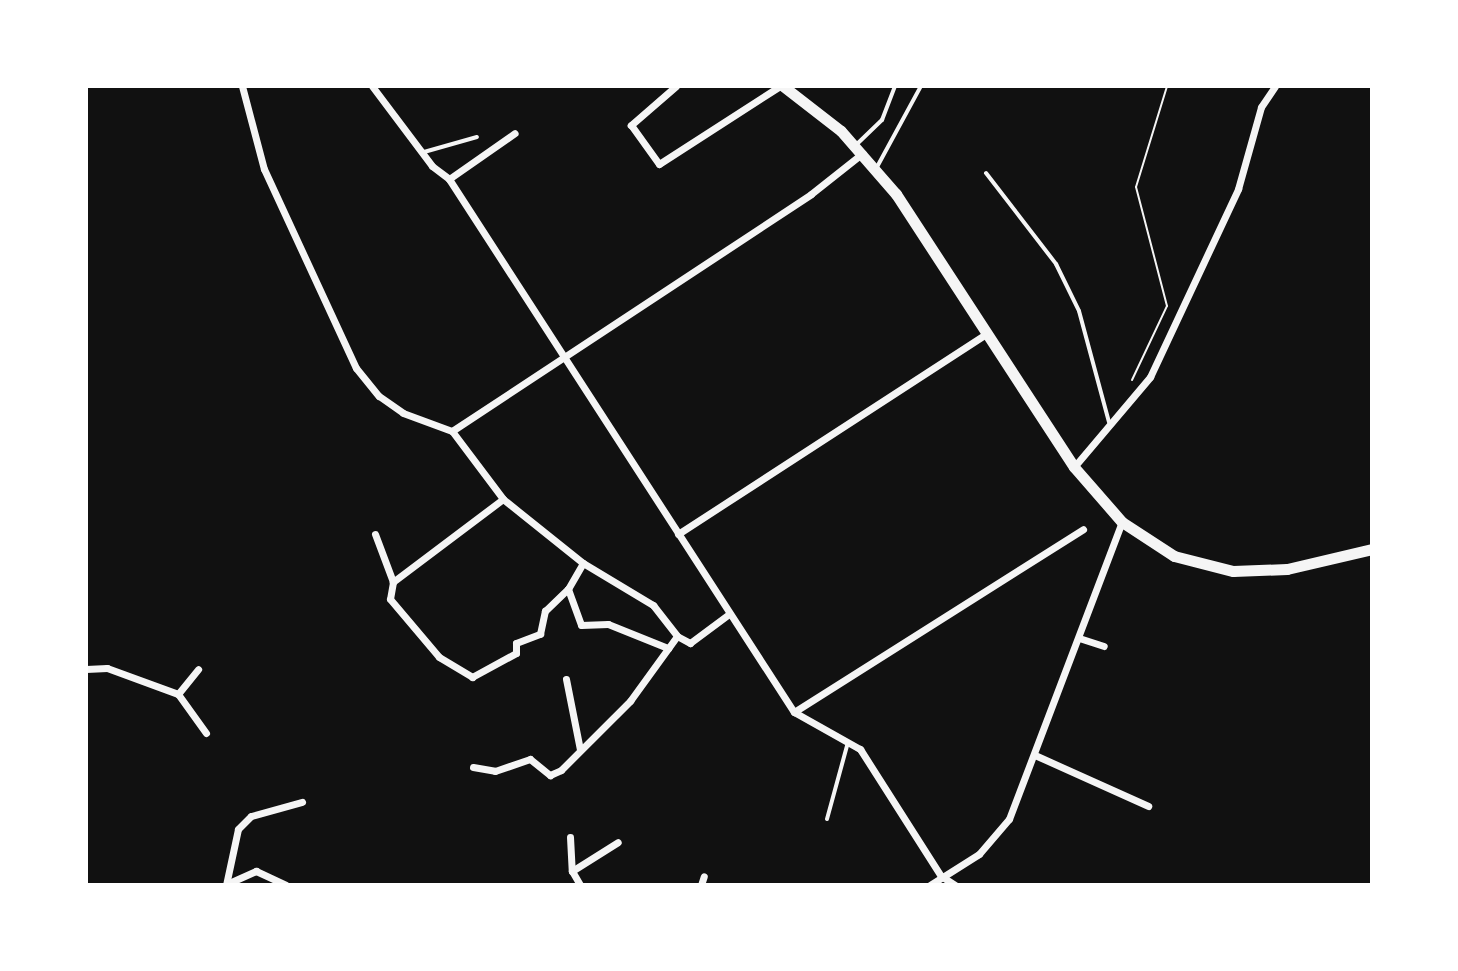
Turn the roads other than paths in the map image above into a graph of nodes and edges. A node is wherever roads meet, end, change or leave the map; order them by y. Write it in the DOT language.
graph roads {
  1 [pos="242,86"];
  2 [pos="372,86"];
  3 [pos="676,86"];
  4 [pos="782,86"];
  5 [pos="895,86"];
  6 [pos="921,86"];
  7 [pos="1275,86"];
  8 [pos="515,133"];
  9 [pos="477,137"];
  10 [pos="859,149"];
  11 [pos="421,153"];
  12 [pos="876,170"];
  13 [pos="986,173"];
  14 [pos="449,179"];
  15 [pos="988,333"];
  16 [pos="562,356"];
  17 [pos="1110,425"];
  18 [pos="452,431"];
  19 [pos="1074,467"];
  20 [pos="503,499"];
  21 [pos="1122,522"];
  22 [pos="1083,529"];
  23 [pos="375,534"];
  24 [pos="678,534"];
  25 [pos="1372,549"];
  26 [pos="583,563"];
  27 [pos="393,582"];
  28 [pos="568,589"];
  29 [pos="729,614"];
  30 [pos="677,636"];
  31 [pos="1079,638"];
  32 [pos="1104,646"];
  33 [pos="668,648"];
  34 [pos="86,669"];
  35 [pos="198,669"];
  36 [pos="566,679"];
  37 [pos="178,694"];
  38 [pos="794,712"];
  39 [pos="206,733"];
  40 [pos="848,742"];
  41 [pos="580,750"];
  42 [pos="1037,756"];
  43 [pos="473,767"];
  44 [pos="302,802"];
  45 [pos="1148,806"];
  46 [pos="827,819"];
  47 [pos="570,837"];
  48 [pos="618,842"];
  49 [pos="572,871"];
  50 [pos="704,876"];
  51 [pos="941,876"];
  52 [pos="227,885"];
  53 [pos="286,885"];
  54 [pos="580,885"];
  55 [pos="701,885"];
  56 [pos="930,885"];
  57 [pos="955,885"];
  1 -- 18 [label="street"];
  2 -- 11 [label="street"];
  3 -- 4 [label="street"];
  4 -- 10 [label="main road"];
  5 -- 10 [label="lane"];
  6 -- 12 [label="lane"];
  7 -- 17 [label="street"];
  8 -- 14 [label="street"];
  9 -- 11 [label="lane"];
  10 -- 12 [label="main road"];
  10 -- 16 [label="street"];
  11 -- 14 [label="street"];
  12 -- 15 [label="main road"];
  13 -- 17 [label="lane"];
  14 -- 16 [label="street"];
  15 -- 19 [label="main road"];
  15 -- 24 [label="street"];
  16 -- 18 [label="street"];
  16 -- 24 [label="street"];
  17 -- 19 [label="street"];
  18 -- 20 [label="street"];
  19 -- 21 [label="main road"];
  20 -- 26 [label="street"];
  20 -- 27 [label="street"];
  21 -- 25 [label="main road"];
  21 -- 31 [label="street"];
  22 -- 38 [label="street"];
  23 -- 27 [label="street"];
  24 -- 29 [label="street"];
  26 -- 28 [label="street"];
  26 -- 30 [label="street"];
  27 -- 28 [label="street"];
  28 -- 33 [label="street"];
  29 -- 30 [label="street"];
  29 -- 38 [label="street"];
  30 -- 33 [label="street"];
  31 -- 32 [label="street"];
  31 -- 42 [label="street"];
  33 -- 41 [label="street"];
  34 -- 37 [label="street"];
  35 -- 37 [label="street"];
  36 -- 41 [label="street"];
  37 -- 39 [label="street"];
  38 -- 40 [label="street"];
  40 -- 46 [label="lane"];
  40 -- 51 [label="street"];
  41 -- 43 [label="street"];
  42 -- 45 [label="street"];
  42 -- 51 [label="street"];
  44 -- 52 [label="street"];
  47 -- 49 [label="street"];
  48 -- 49 [label="street"];
  49 -- 54 [label="street"];
  50 -- 55 [label="street"];
  51 -- 56 [label="street"];
  51 -- 57 [label="street"];
  52 -- 53 [label="street"];
}
